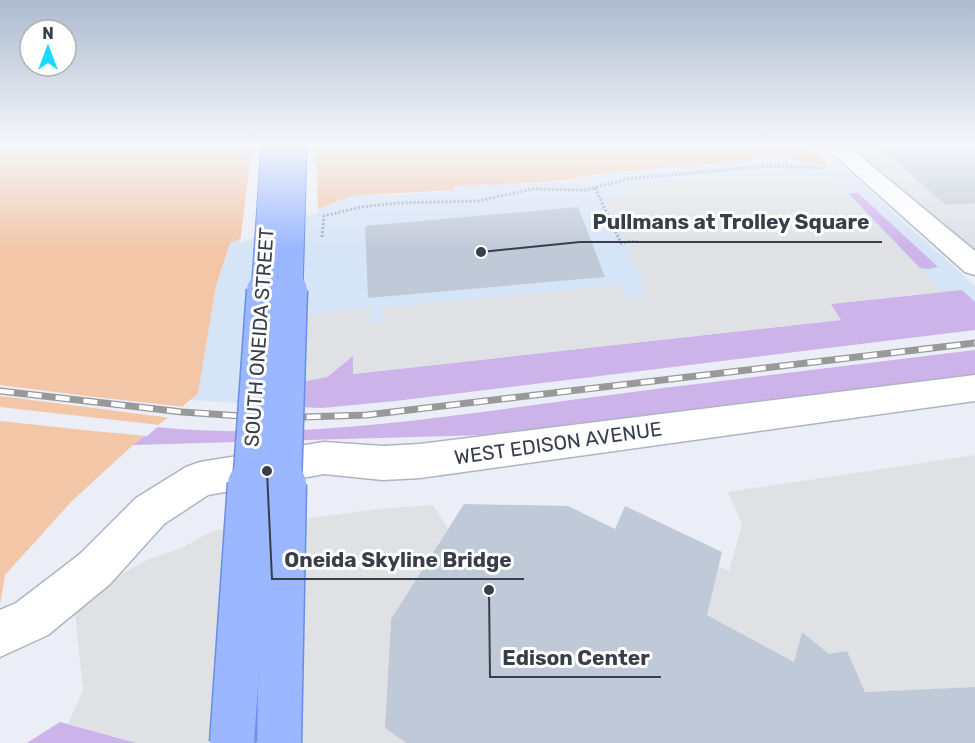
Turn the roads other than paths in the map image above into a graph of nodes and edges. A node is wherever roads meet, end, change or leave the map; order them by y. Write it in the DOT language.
graph roads {
  1 [pos="272,181"];
  2 [pos="293,181"];
  3 [pos="878,181"];
  4 [pos="964,245"];
  5 [pos="975,266"];
  6 [pos="975,388"];
  7 [pos="0,634"];
  8 [pos="232,743"];
  9 [pos="279,743"];
  1 -- 8 [label="main road, SOUTH ONEIDA STREET, bridge"];
  2 -- 9 [label="main road, SOUTH ONEIDA STREET, bridge"];
  3 -- 4 [label="street"];
  4 -- 5 [label="street"];
  6 -- 7 [label="street, WEST EDISON AVENUE"];
}
